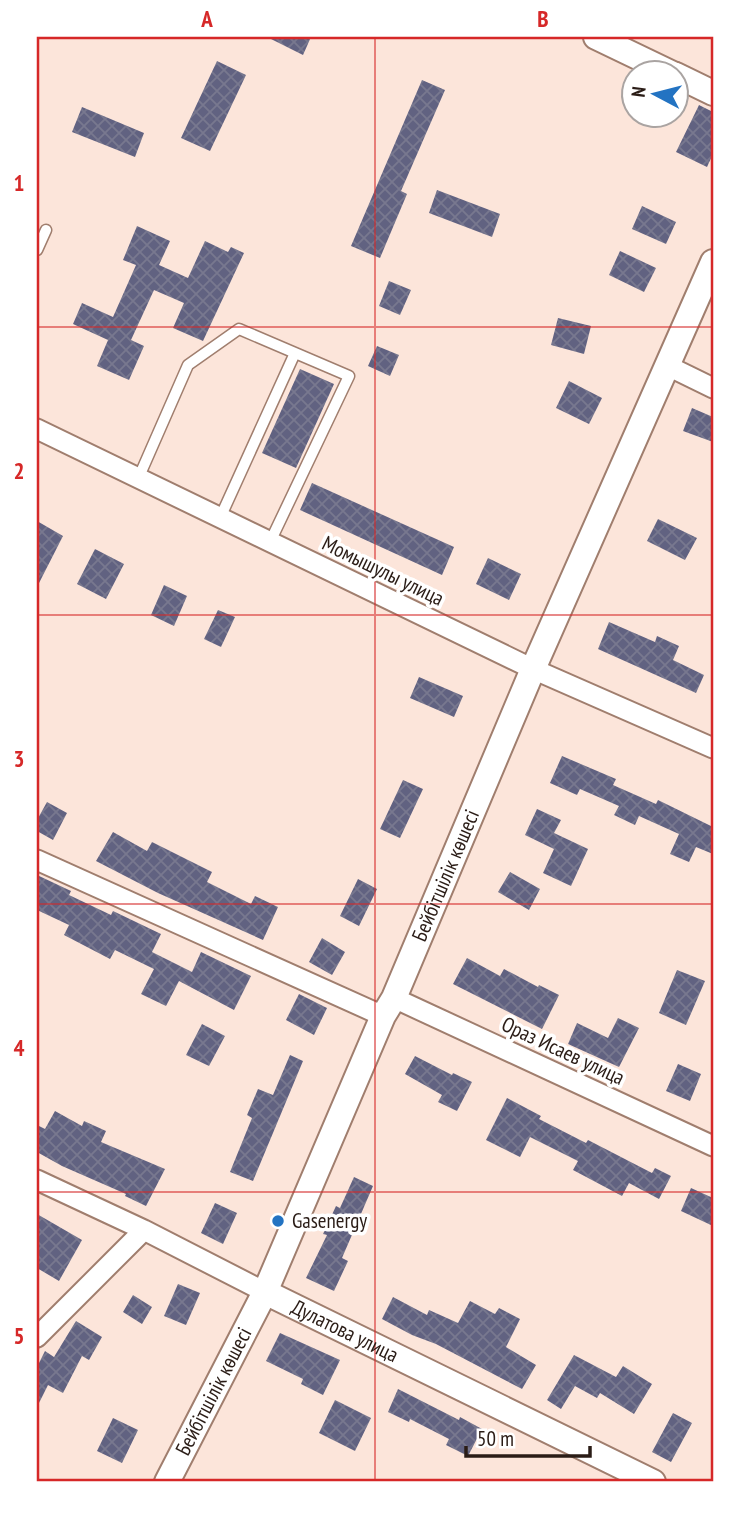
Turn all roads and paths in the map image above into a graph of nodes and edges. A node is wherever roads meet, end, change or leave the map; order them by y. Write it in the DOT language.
graph roads {
  1 [pos="596,37"];
  2 [pos="645,60"];
  3 [pos="690,82"];
  4 [pos="713,93"];
  5 [pos="46,230"];
  6 [pos="37,250"];
  7 [pos="713,262"];
  8 [pos="295,353"];
  9 [pos="668,366"];
  10 [pos="713,388"];
  11 [pos="37,430"];
  12 [pos="138,478"];
  13 [pos="220,518"];
  14 [pos="270,542"];
  15 [pos="533,669"];
  16 [pos="713,748"];
  17 [pos="37,860"];
  18 [pos="389,1007"];
  19 [pos="713,1146"];
  20 [pos="37,1180"];
  21 [pos="144,1230"];
  22 [pos="265,1292"];
  23 [pos="37,1337"];
  24 [pos="167,1482"];
  25 [pos="653,1482"];
  1 -- 2 [label="street"];
  3 -- 4 [label="street"];
  5 -- 6 [label="lane"];
  7 -- 9 [label="street, Бейбітшілік көшесі"];
  8 -- 12 [label="lane"];
  8 -- 13 [label="lane"];
  8 -- 14 [label="lane"];
  9 -- 10 [label="street"];
  9 -- 15 [label="street, Бейбітшілік көшесі"];
  11 -- 12 [label="street, Момышулы улица"];
  12 -- 13 [label="street, Момышулы улица"];
  13 -- 14 [label="street, Момышулы улица"];
  14 -- 15 [label="street, Момышулы улица"];
  15 -- 16 [label="street, Момышулы улица"];
  15 -- 18 [label="street, Бейбітшілік көшесі"];
  17 -- 18 [label="street, Ораз Исаев улица"];
  18 -- 19 [label="street, Ораз Исаев улица"];
  18 -- 22 [label="street, Бейбітшілік көшесі"];
  20 -- 21 [label="street, Дулатова улица"];
  21 -- 22 [label="street, Дулатова улица"];
  21 -- 23 [label="street"];
  22 -- 24 [label="street, Бейбітшілік көшесі"];
  22 -- 25 [label="street, Дулатова улица"];
}
